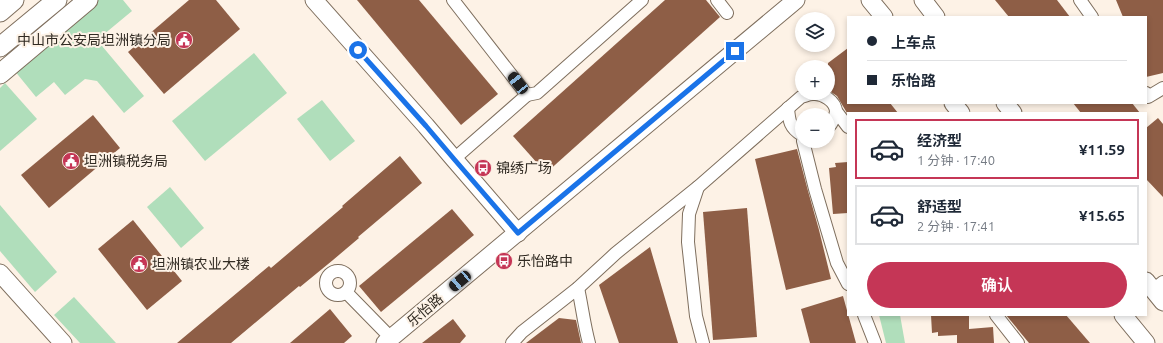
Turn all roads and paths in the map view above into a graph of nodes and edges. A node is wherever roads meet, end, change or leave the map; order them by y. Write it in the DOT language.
graph roads {
  1 [pos="14,0"];
  2 [pos="57,0"];
  3 [pos="88,0"];
  4 [pos="314,0"];
  5 [pos="453,0"];
  6 [pos="642,0"];
  7 [pos="717,0"];
  8 [pos="796,0"];
  9 [pos="870,0"];
  10 [pos="923,0"];
  11 [pos="1080,0"];
  12 [pos="0,12"];
  13 [pos="727,13"];
  14 [pos="883,16"];
  15 [pos="935,16"];
  16 [pos="1091,16"];
  17 [pos="0,47"];
  18 [pos="0,74"];
  19 [pos="1163,88"];
  20 [pos="527,95"];
  21 [pos="1147,95"];
  22 [pos="954,104"];
  23 [pos="1006,104"];
  24 [pos="788,108"];
  25 [pos="836,111"];
  26 [pos="960,112"];
  27 [pos="1012,112"];
  28 [pos="835,114"];
  29 [pos="847,126"];
  30 [pos="795,130"];
  31 [pos="805,148"];
  32 [pos="454,159"];
  33 [pos="698,187"];
  34 [pos="518,233"];
  35 [pos="0,273"];
  36 [pos="847,282"];
  37 [pos="578,288"];
  38 [pos="346,292"];
  39 [pos="864,316"];
  40 [pos="997,316"];
  41 [pos="1124,316"];
  42 [pos="388,341"];
  43 [pos="63,343"];
  44 [pos="512,343"];
  45 [pos="589,343"];
  46 [pos="703,343"];
  47 [pos="875,343"];
  48 [pos="1018,343"];
  49 [pos="1146,343"];
  1 -- 12 [label="main road"];
  2 -- 17 [label="main road"];
  3 -- 18 [label="main road"];
  4 -- 32 [label="street"];
  5 -- 20 [label="street"];
  6 -- 20 [label="street"];
  7 -- 13 [label="street"];
  8 -- 34 [label="street, 乐怡路"];
  9 -- 14 [label="street"];
  10 -- 15 [label="street"];
  11 -- 16 [label="street"];
  19 -- 21 [label="street"];
  20 -- 32 [label="street"];
  22 -- 26 [label="street"];
  23 -- 27 [label="street"];
  24 -- 25 [label="street"];
  24 -- 30 [label="street"];
  24 -- 33 [label="street"];
  25 -- 28 [label="street"];
  25 -- 29 [label="street"];
  31 -- 36 [label="street"];
  32 -- 34 [label="street"];
  33 -- 37 [label="street"];
  33 -- 46 [label="street"];
  34 -- 42 [label="street, 乐怡路"];
  35 -- 43 [label="street"];
  37 -- 44 [label="street"];
  37 -- 45 [label="street"];
  38 -- 42 [label="street"];
  39 -- 47 [label="street"];
  40 -- 48 [label="street"];
  41 -- 49 [label="street"];
}
